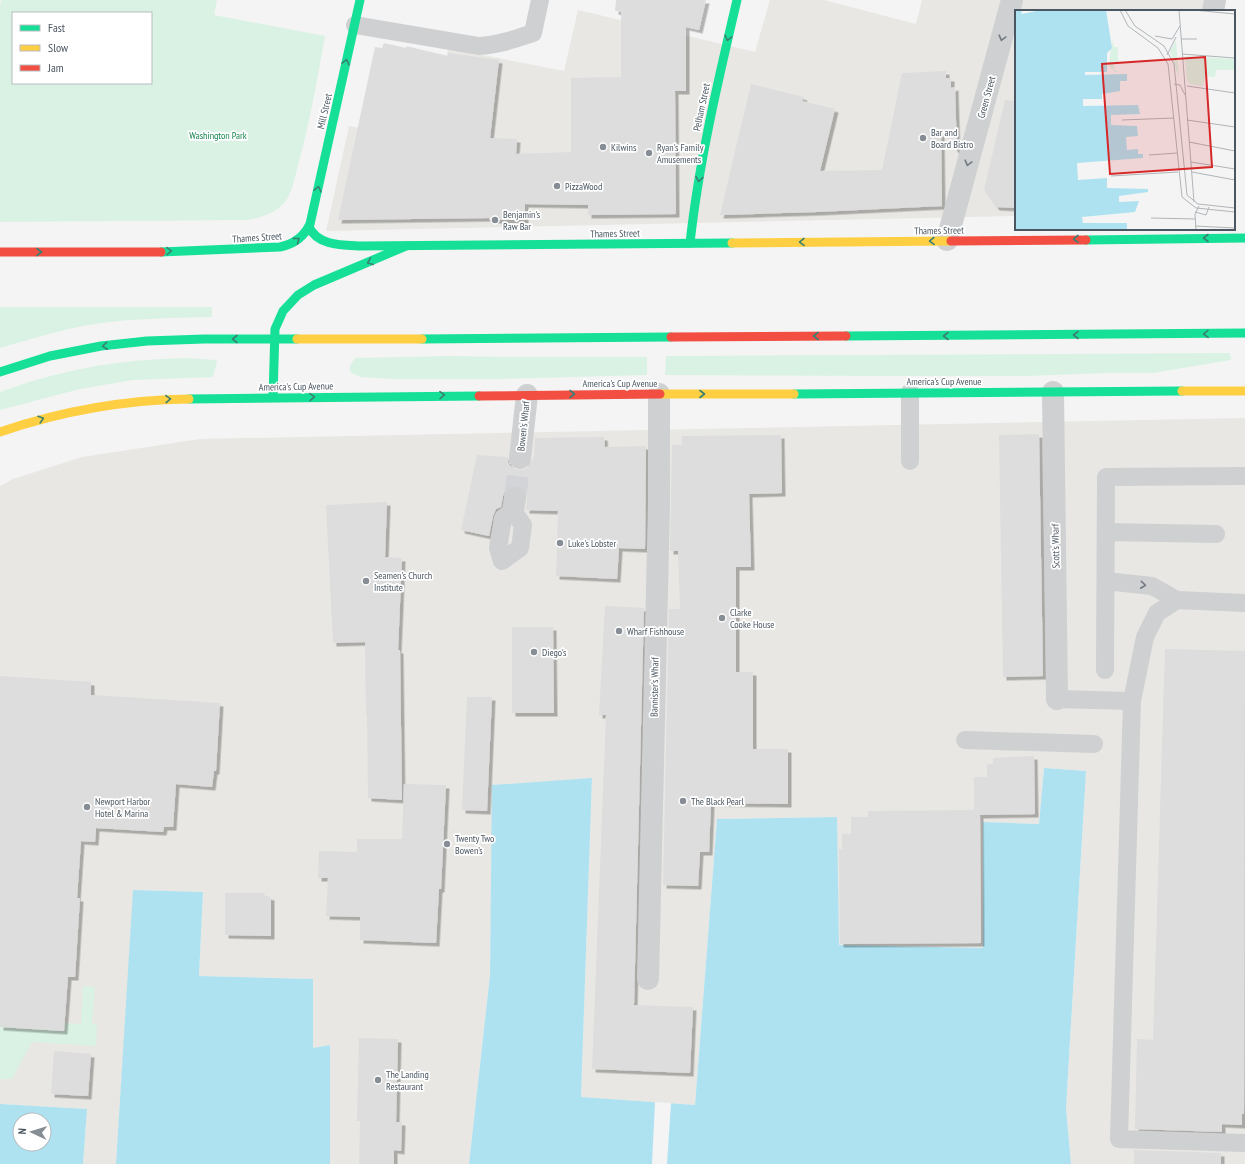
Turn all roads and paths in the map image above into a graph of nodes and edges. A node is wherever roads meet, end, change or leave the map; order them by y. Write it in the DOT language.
graph roads {
  1 [pos="360,0"];
  2 [pos="540,0"];
  3 [pos="737,0"];
  4 [pos="1012,0"];
  5 [pos="1215,0"];
  6 [pos="1212,10"];
  7 [pos="355,25"];
  8 [pos="309,227"];
  9 [pos="1169,234"];
  10 [pos="1245,238"];
  11 [pos="947,240"];
  12 [pos="690,243"];
  13 [pos="406,246"];
  14 [pos="0,252"];
  15 [pos="1245,333"];
  16 [pos="274,339"];
  17 [pos="0,372"];
  18 [pos="1245,391"];
  19 [pos="910,392"];
  20 [pos="1053,392"];
  21 [pos="527,394"];
  22 [pos="659,394"];
  23 [pos="273,397"];
  24 [pos="1,431"];
  25 [pos="520,458"];
  26 [pos="910,461"];
  27 [pos="1245,476"];
  28 [pos="1106,532"];
  29 [pos="1216,534"];
  30 [pos="1106,581"];
  31 [pos="1177,600"];
  32 [pos="1245,603"];
  33 [pos="1105,670"];
  34 [pos="1057,699"];
  35 [pos="1132,701"];
  36 [pos="965,740"];
  37 [pos="1094,744"];
  38 [pos="648,979"];
  39 [pos="1245,1143"];
  1 -- 7 [label="main road, Mill Street"];
  2 -- 7 [label="lane"];
  3 -- 12 [label="main road, Pelham Street, one-way"];
  4 -- 11 [label="street, Green Street, one-way"];
  5 -- 6 [label="street"];
  8 -- 7 [label="main road, Mill Street, one-way"];
  8 -- 13 [label="main road, Thames Street"];
  14 -- 8 [label="main road, Thames Street, one-way"];
  10 -- 9 [label="main road, Thames Street, one-way"];
  9 -- 11 [label="main road, Thames Street, one-way"];
  11 -- 12 [label="main road, Thames Street, one-way"];
  12 -- 13 [label="main road, Thames Street"];
  13 -- 16 [label="main road, one-way"];
  15 -- 16 [label="main road, one-way"];
  16 -- 17 [label="main road, one-way"];
  16 -- 23 [label="main road"];
  18 -- 20 [label="main road, America's Cup Avenue"];
  19 -- 20 [label="main road, America's Cup Avenue"];
  22 -- 19 [label="main road, America's Cup Avenue, one-way"];
  19 -- 26 [label="lane"];
  20 -- 34 [label="street, Scott's Wharf"];
  21 -- 22 [label="main road, America's Cup Avenue, one-way"];
  23 -- 21 [label="main road, America's Cup Avenue, one-way"];
  21 -- 25 [label="street, Bowen's Wharf"];
  22 -- 38 [label="street, Bannister's Wharf"];
  24 -- 23 [label="main road, America's Cup Avenue, one-way"];
  27 -- 28 [label="lane"];
  28 -- 29 [label="lane"];
  28 -- 30 [label="lane"];
  30 -- 31 [label="lane, one-way"];
  30 -- 33 [label="lane"];
  31 -- 32 [label="lane"];
  31 -- 35 [label="lane"];
  34 -- 35 [label="lane"];
  35 -- 39 [label="lane"];
  36 -- 37 [label="lane"];
}
